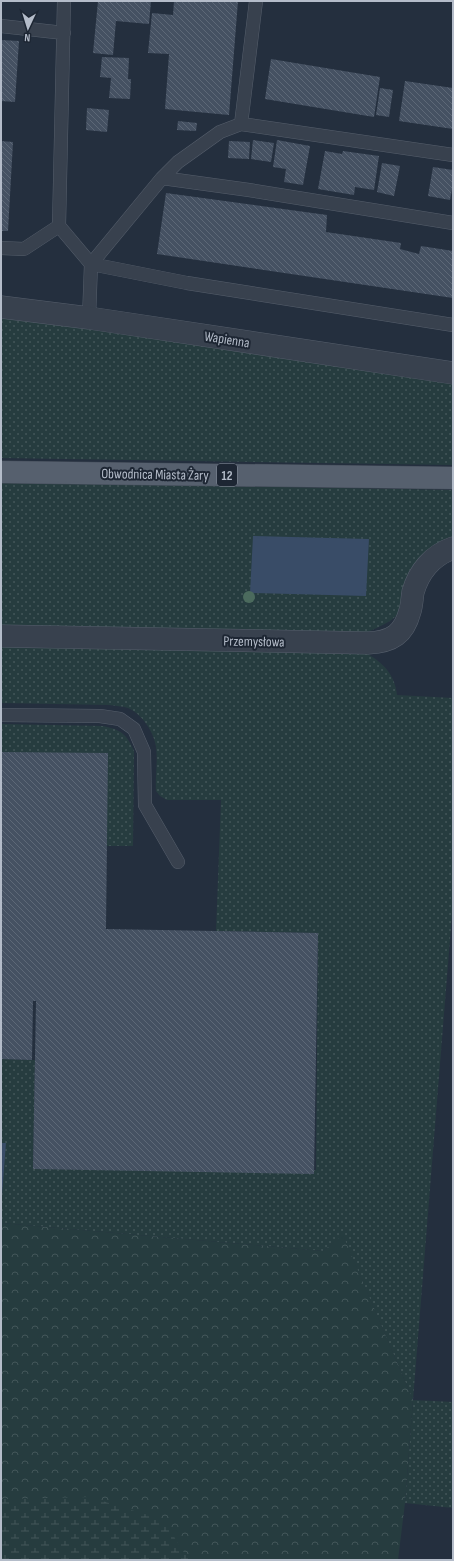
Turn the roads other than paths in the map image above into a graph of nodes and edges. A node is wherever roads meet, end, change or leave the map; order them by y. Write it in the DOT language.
graph roads {
  1 [pos="64,1"];
  2 [pos="256,1"];
  3 [pos="1,26"];
  4 [pos="64,33"];
  5 [pos="242,124"];
  6 [pos="453,155"];
  7 [pos="162,178"];
  8 [pos="453,223"];
  9 [pos="59,226"];
  10 [pos="1,248"];
  11 [pos="91,264"];
  12 [pos="1,307"];
  13 [pos="89,318"];
  14 [pos="453,325"];
  15 [pos="453,373"];
  16 [pos="1,472"];
  17 [pos="453,478"];
  18 [pos="453,548"];
  19 [pos="1,636"];
  20 [pos="1,714"];
  21 [pos="178,862"];
  1 -- 4 [label="lane"];
  2 -- 5 [label="lane"];
  3 -- 4 [label="lane"];
  4 -- 9 [label="lane"];
  5 -- 6 [label="lane"];
  5 -- 7 [label="lane"];
  7 -- 8 [label="lane"];
  7 -- 11 [label="lane"];
  9 -- 10 [label="lane"];
  9 -- 11 [label="lane"];
  11 -- 13 [label="lane"];
  11 -- 14 [label="lane"];
  12 -- 13 [label="street, Wapienna"];
  13 -- 15 [label="street, Wapienna"];
  16 -- 17 [label="main road, Obwodnica Miasta Żary / 12"];
  18 -- 19 [label="street, Przemysłowa"];
  20 -- 21 [label="lane"];
}
